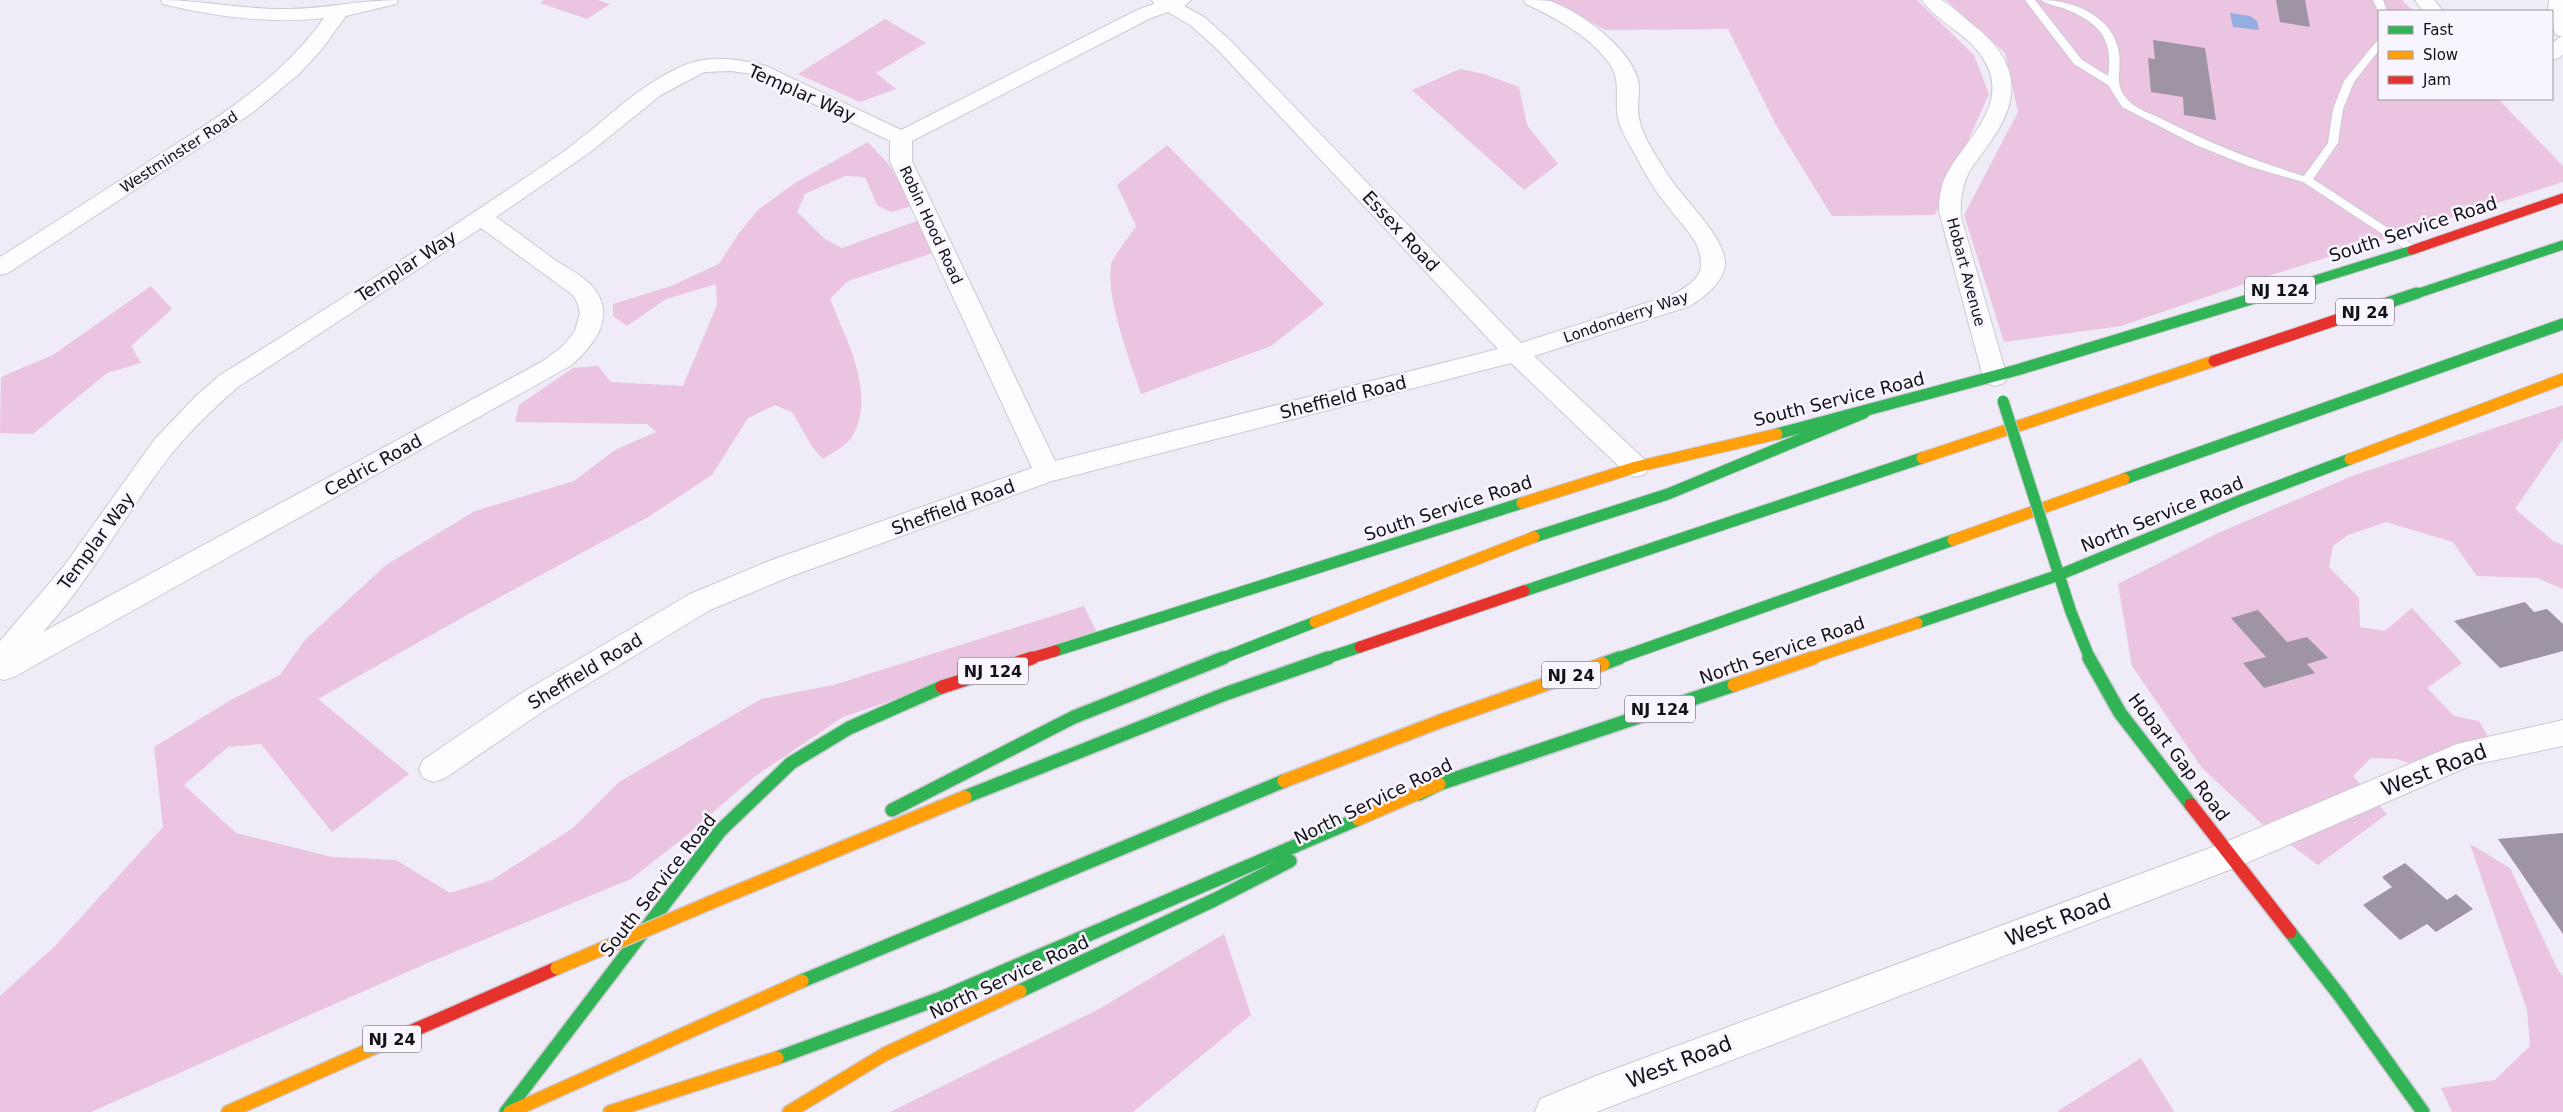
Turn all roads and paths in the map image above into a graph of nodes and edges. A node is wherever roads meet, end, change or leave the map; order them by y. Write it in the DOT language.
graph roads {
  1 [pos="170,0"];
  2 [pos="389,0"];
  3 [pos="1533,0"];
  4 [pos="1932,0"];
  5 [pos="2030,0"];
  6 [pos="2046,0"];
  7 [pos="2558,0"];
  8 [pos="1171,2"];
  9 [pos="338,13"];
  10 [pos="2563,31"];
  11 [pos="2563,42"];
  12 [pos="2378,45"];
  13 [pos="2553,53"];
  14 [pos="2112,83"];
  15 [pos="901,138"];
  16 [pos="2307,180"];
  17 [pos="2563,198"];
  18 [pos="481,217"];
  19 [pos="2563,245"];
  20 [pos="2414,249"];
  21 [pos="0,268"];
  22 [pos="2563,324"];
  23 [pos="1516,353"];
  24 [pos="2563,379"];
  25 [pos="1999,389"];
  26 [pos="1864,413"];
  27 [pos="1636,467"];
  28 [pos="1047,473"];
  29 [pos="2059,575"];
  30 [pos="0,661"];
  31 [pos="0,670"];
  32 [pos="2563,733"];
  33 [pos="434,769"];
  34 [pos="1439,784"];
  35 [pos="878,817"];
  36 [pos="852,831"];
  37 [pos="2231,855"];
  38 [pos="719,899"];
  39 [pos="1601,1103"];
  40 [pos="228,1112"];
  41 [pos="508,1112"];
  42 [pos="610,1112"];
  43 [pos="789,1112"];
  44 [pos="1553,1112"];
  45 [pos="2424,1112"];
  1 -- 9 [label="street"];
  2 -- 9 [label="street"];
  3 -- 23 [label="street, Londonderry Way"];
  4 -- 25 [label="street, Hobart Avenue"];
  5 -- 14 [label="lane"];
  6 -- 14 [label="lane"];
  7 -- 10 [label="street"];
  8 -- 15 [label="street"];
  8 -- 23 [label="street, Essex Road"];
  9 -- 21 [label="street, Westminster Road"];
  11 -- 13 [label="street"];
  12 -- 16 [label="lane"];
  14 -- 16 [label="lane"];
  15 -- 18 [label="street, Templar Way"];
  15 -- 28 [label="street, Robin Hood Road"];
  16 -- 20 [label="lane"];
  17 -- 20 [label="main road, South Service Road / NJ 124"];
  18 -- 30 [label="street, Templar Way"];
  18 -- 31 [label="street, Cedric Road"];
  19 -- 38 [label="main road, NJ 24"];
  20 -- 25 [label="main road, South Service Road / NJ 124"];
  22 -- 41 [label="main road, NJ 24"];
  23 -- 27 [label="street, Essex Road"];
  23 -- 28 [label="street, Sheffield Road"];
  24 -- 29 [label="main road, North Service Road / NJ 124"];
  25 -- 26 [label="main road, South Service Road / NJ 124"];
  25 -- 29 [label="main road, Hobart Gap Road, bridge"];
  26 -- 27 [label="main road, South Service Road / NJ 124"];
  26 -- 35 [label="main road"];
  27 -- 41 [label="main road, South Service Road / NJ 124"];
  28 -- 33 [label="street, Sheffield Road"];
  29 -- 34 [label="main road, North Service Road / NJ 124"];
  29 -- 37 [label="main road, Hobart Gap Road"];
  32 -- 37 [label="street, West Road"];
  34 -- 42 [label="main road"];
  34 -- 43 [label="main road, North Service Road / NJ 124"];
  36 -- 38 [label="main road"];
  37 -- 39 [label="street, West Road"];
  37 -- 45 [label="main road, Hobart Gap Road"];
  38 -- 40 [label="main road, NJ 24, bridge"];
  39 -- 44 [label="street, West Road"];
}
